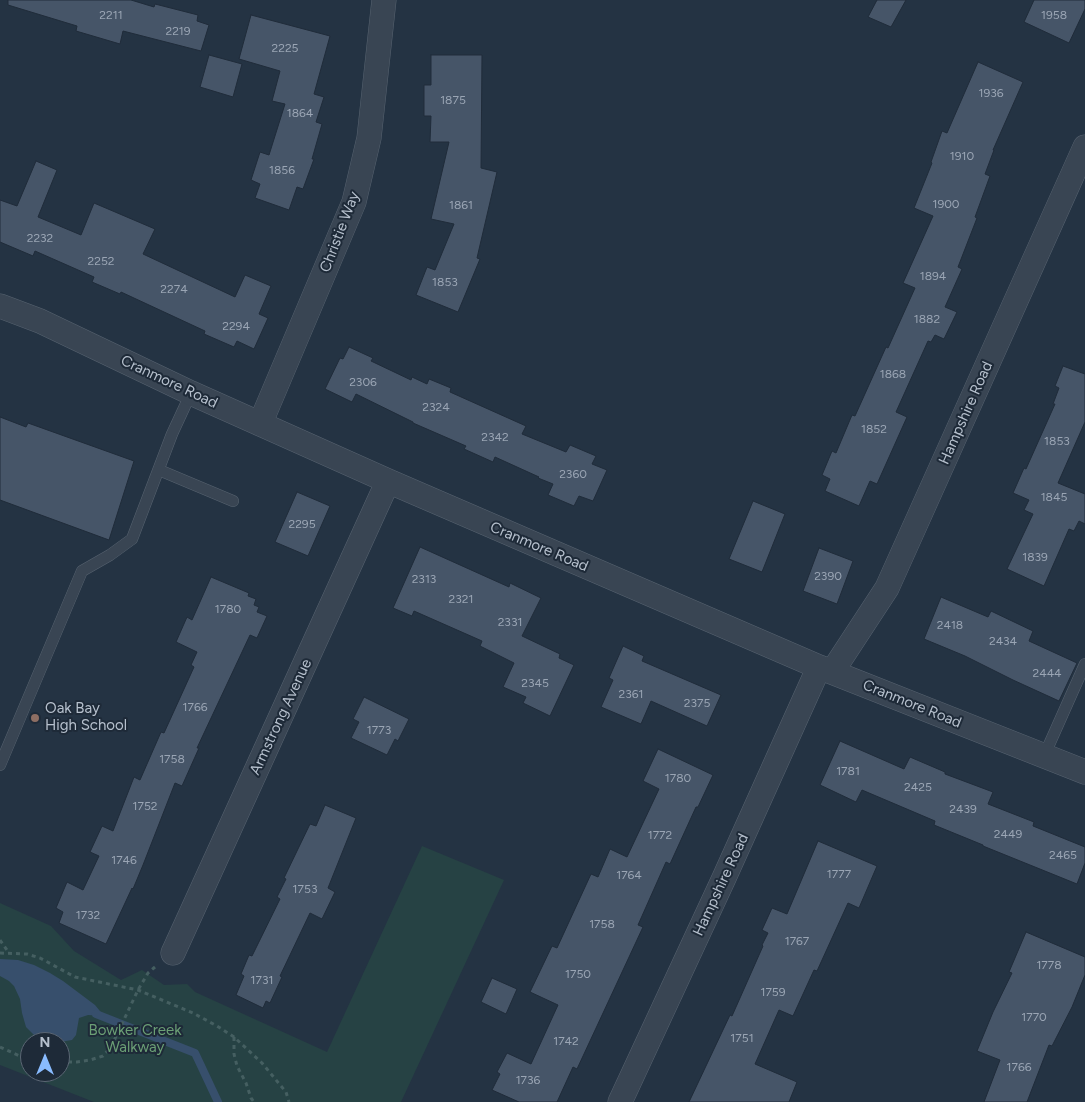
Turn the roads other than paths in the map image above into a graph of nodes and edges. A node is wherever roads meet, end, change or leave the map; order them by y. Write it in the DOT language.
graph roads {
  1 [pos="384,0"];
  2 [pos="1085,147"];
  3 [pos="0,306"];
  4 [pos="191,393"];
  5 [pos="260,424"];
  6 [pos="159,470"];
  7 [pos="388,481"];
  8 [pos="233,501"];
  9 [pos="1085,664"];
  10 [pos="825,670"];
  11 [pos="1044,756"];
  12 [pos="0,765"];
  13 [pos="1085,772"];
  14 [pos="173,953"];
  15 [pos="620,1102"];
  1 -- 5 [label="street, Christie Way"];
  2 -- 10 [label="street, Hampshire Road"];
  3 -- 4 [label="street, Cranmore Road"];
  4 -- 5 [label="street, Cranmore Road"];
  4 -- 6 [label="lane"];
  5 -- 7 [label="street, Cranmore Road"];
  6 -- 8 [label="lane"];
  6 -- 12 [label="lane"];
  7 -- 10 [label="street, Cranmore Road"];
  7 -- 14 [label="street, Armstrong Avenue"];
  9 -- 11 [label="lane"];
  10 -- 11 [label="street, Cranmore Road"];
  10 -- 15 [label="street, Hampshire Road"];
  11 -- 13 [label="street, Cranmore Road"];
}
